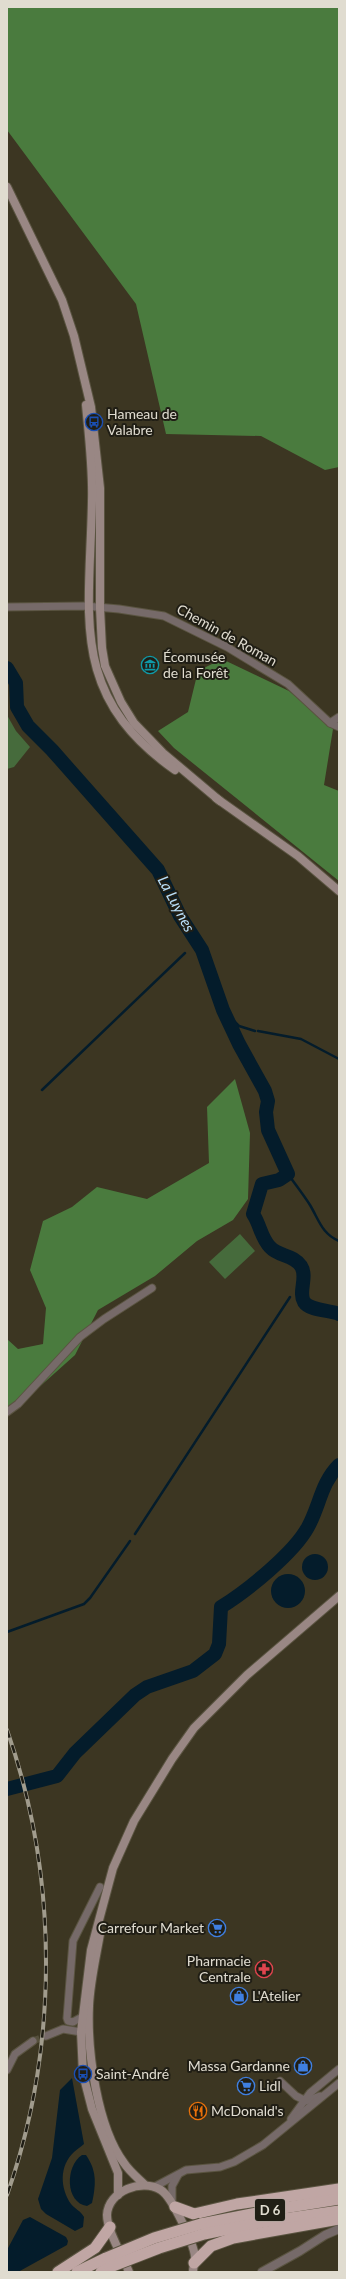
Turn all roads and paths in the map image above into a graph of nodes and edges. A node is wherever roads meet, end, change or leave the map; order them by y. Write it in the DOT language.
graph roads {
  1 [pos="7,187"];
  2 [pos="83,376"];
  3 [pos="7,607"];
  4 [pos="88,607"];
  5 [pos="100,608"];
  6 [pos="339,717"];
  7 [pos="330,723"];
  8 [pos="339,727"];
  9 [pos="220,801"];
  10 [pos="339,891"];
  11 [pos="152,1288"];
  12 [pos="7,1412"];
  13 [pos="339,1596"];
  14 [pos="100,1887"];
  15 [pos="104,1900"];
  16 [pos="82,2017"];
  17 [pos="81,2032"];
  18 [pos="46,2036"];
  19 [pos="34,2041"];
  20 [pos="339,2069"];
  21 [pos="7,2070"];
  22 [pos="280,2081"];
  23 [pos="339,2083"];
  24 [pos="328,2092"];
  25 [pos="304,2100"];
  26 [pos="286,2126"];
  27 [pos="180,2173"];
  28 [pos="150,2186"];
  29 [pos="339,2189"];
  30 [pos="118,2195"];
  31 [pos="339,2200"];
  32 [pos="173,2203"];
  33 [pos="339,2211"];
  34 [pos="339,2219"];
  35 [pos="110,2226"];
  36 [pos="202,2229"];
  37 [pos="339,2229"];
  38 [pos="106,2266"];
  39 [pos="193,2268"];
  40 [pos="58,2272"];
  41 [pos="77,2272"];
  42 [pos="129,2272"];
  43 [pos="262,2272"];
  1 -- 2 [label="main road"];
  2 -- 4 [label="main road"];
  2 -- 5 [label="main road"];
  3 -- 4 [label="street, Chemin de Roman"];
  4 -- 5 [label="street, Chemin de Roman"];
  4 -- 9 [label="main road"];
  5 -- 7 [label="street, Chemin de Roman"];
  5 -- 9 [label="main road"];
  6 -- 7 [label="street"];
  7 -- 8 [label="street, Chemin de Roman"];
  9 -- 10 [label="main road"];
  11 -- 12 [label="street"];
  13 -- 15 [label="main road"];
  14 -- 16 [label="street"];
  15 -- 16 [label="main road"];
  15 -- 28 [label="main road"];
  16 -- 17 [label="main road"];
  17 -- 18 [label="street"];
  17 -- 30 [label="main road"];
  19 -- 21 [label="street"];
  20 -- 25 [label="street"];
  22 -- 25 [label="street"];
  23 -- 24 [label="street"];
  24 -- 25 [label="street"];
  24 -- 26 [label="street"];
  25 -- 26 [label="street"];
  26 -- 27 [label="street"];
  27 -- 28 [label="street"];
  27 -- 32 [label="street"];
  28 -- 30 [label="main road"];
  28 -- 32 [label="main road"];
  29 -- 32 [label="highway"];
  30 -- 35 [label="main road"];
  31 -- 36 [label="highway, D 6"];
  32 -- 39 [label="main road"];
  33 -- 36 [label="highway, D 6"];
  34 -- 39 [label="highway"];
  35 -- 40 [label="highway"];
  35 -- 42 [label="main road"];
  36 -- 38 [label="highway, D 6, bridge"];
  37 -- 43 [label="street"];
  38 -- 41 [label="highway, D 6"];
}
